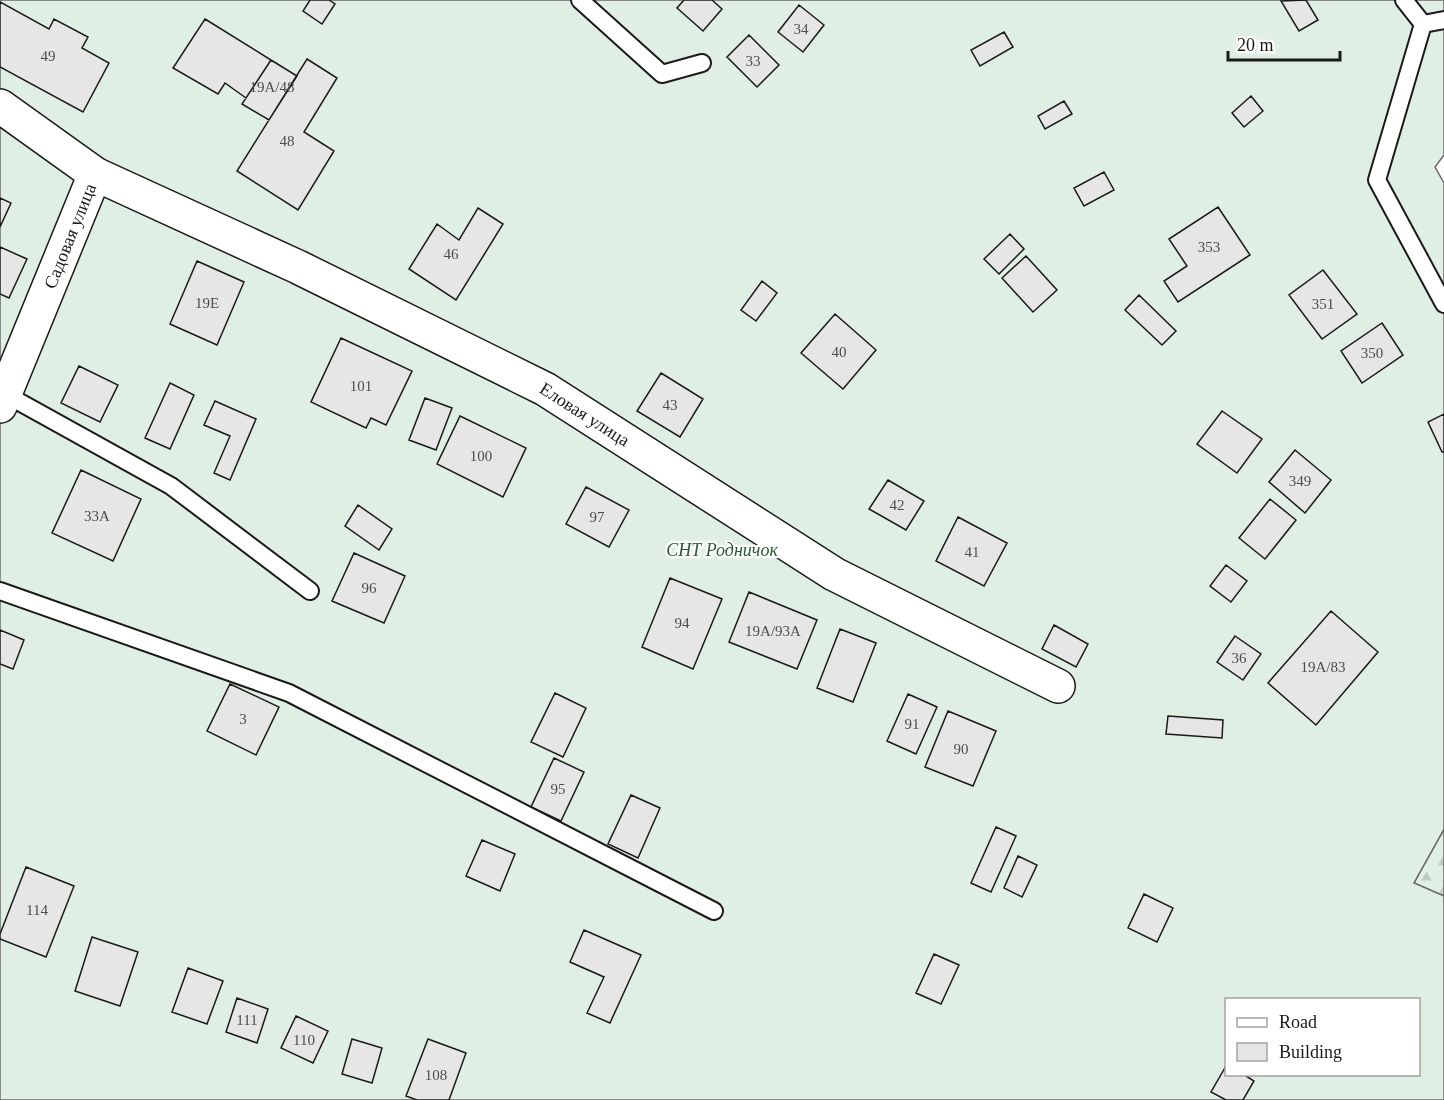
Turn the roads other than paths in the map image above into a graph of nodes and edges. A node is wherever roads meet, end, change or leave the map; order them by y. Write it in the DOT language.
graph roads {
  1 [pos="580,0"];
  2 [pos="1404,0"];
  3 [pos="1444,20"];
  4 [pos="1423,24"];
  5 [pos="702,63"];
  6 [pos="0,106"];
  7 [pos="95,174"];
  8 [pos="1444,304"];
  9 [pos="3,400"];
  10 [pos="0,591"];
  11 [pos="310,591"];
  12 [pos="1058,686"];
  13 [pos="714,911"];
  1 -- 5 [label="lane"];
  2 -- 4 [label="lane"];
  3 -- 4 [label="lane"];
  4 -- 8 [label="lane"];
  6 -- 7 [label="street, Садовая улица"];
  7 -- 9 [label="street, Садовая улица"];
  7 -- 12 [label="street, Еловая улица"];
  9 -- 11 [label="lane"];
  10 -- 13 [label="lane"];
}
